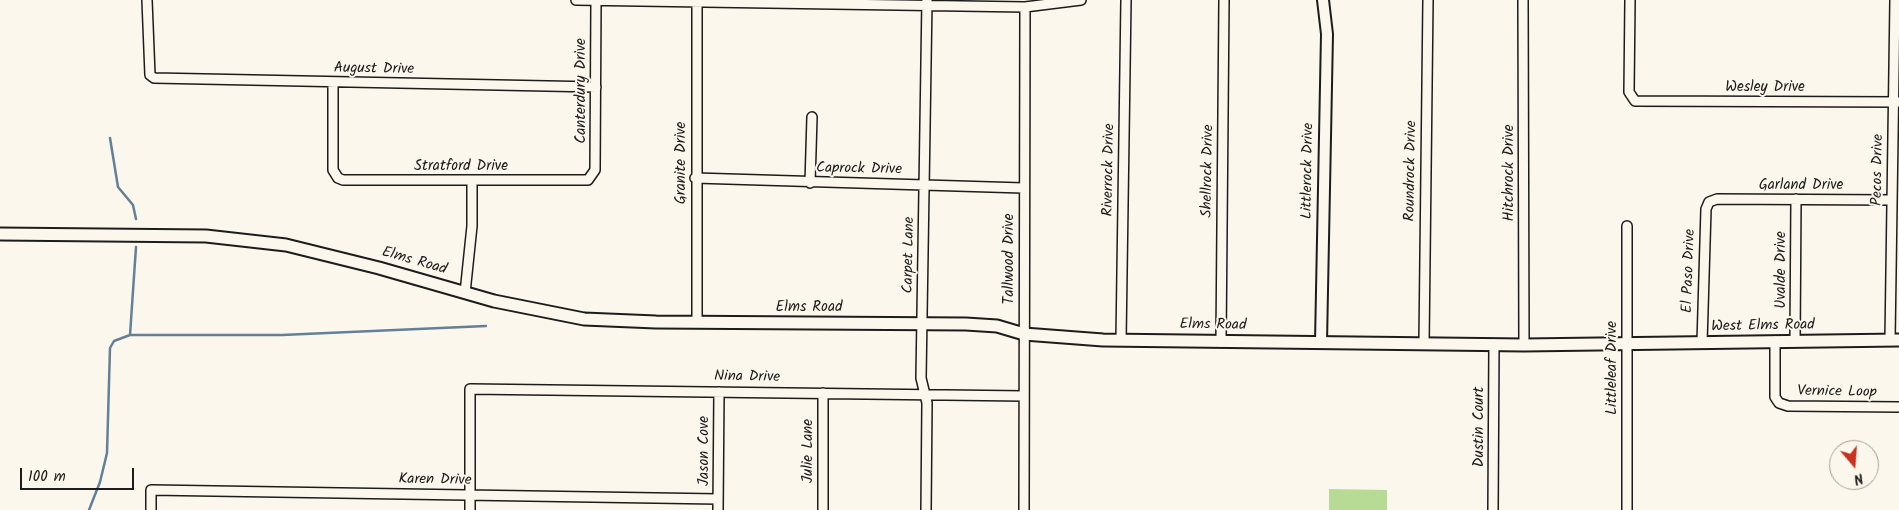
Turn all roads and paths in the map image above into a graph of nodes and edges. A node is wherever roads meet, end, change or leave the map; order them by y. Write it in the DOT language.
graph roads {
  1 [pos="147,0"];
  2 [pos="576,0"];
  3 [pos="1081,0"];
  4 [pos="1126,0"];
  5 [pos="1224,0"];
  6 [pos="1323,0"];
  7 [pos="1428,0"];
  8 [pos="1523,0"];
  9 [pos="1630,0"];
  10 [pos="1895,0"];
  11 [pos="596,2"];
  12 [pos="927,2"];
  13 [pos="697,4"];
  14 [pos="1025,7"];
  15 [pos="333,83"];
  16 [pos="596,87"];
  17 [pos="1896,102"];
  18 [pos="812,117"];
  19 [pos="695,178"];
  20 [pos="589,179"];
  21 [pos="472,181"];
  22 [pos="810,183"];
  23 [pos="925,186"];
  24 [pos="1023,188"];
  25 [pos="1796,199"];
  26 [pos="1892,200"];
  27 [pos="1709,202"];
  28 [pos="1628,226"];
  29 [pos="0,234"];
  30 [pos="1895,271"];
  31 [pos="465,293"];
  32 [pos="697,322"];
  33 [pos="922,323"];
  34 [pos="1024,334"];
  35 [pos="1122,340"];
  36 [pos="1895,340"];
  37 [pos="1775,341"];
  38 [pos="1795,341"];
  39 [pos="1221,342"];
  40 [pos="1321,342"];
  41 [pos="1702,342"];
  42 [pos="1424,343"];
  43 [pos="1494,344"];
  44 [pos="1627,344"];
  45 [pos="1524,345"];
  46 [pos="719,392"];
  47 [pos="823,393"];
  48 [pos="925,394"];
  49 [pos="1024,396"];
  50 [pos="1899,407"];
  51 [pos="470,495"];
  52 [pos="718,499"];
  53 [pos="151,510"];
  54 [pos="470,510"];
  55 [pos="718,510"];
  56 [pos="823,510"];
  57 [pos="926,510"];
  58 [pos="1024,510"];
  59 [pos="1493,510"];
  60 [pos="1626,510"];
  1 -- 15 [label="street, August Drive"];
  2 -- 11 [label="street"];
  3 -- 14 [label="street"];
  4 -- 35 [label="street, Riverrock Drive"];
  5 -- 39 [label="street, Shellrock Drive"];
  6 -- 40 [label="street, Littlerock Drive"];
  7 -- 42 [label="street, Roundrock Drive"];
  8 -- 45 [label="street, Hitchrock Drive"];
  9 -- 17 [label="street, Wesley Drive"];
  10 -- 17 [label="street, Pecos Drive"];
  11 -- 13 [label="street"];
  11 -- 16 [label="street, Canterdury Drive"];
  12 -- 13 [label="street"];
  12 -- 14 [label="street"];
  12 -- 23 [label="street, Carpet Lane"];
  13 -- 19 [label="street, Granite Drive"];
  14 -- 24 [label="street, Tallwood Drive"];
  15 -- 16 [label="street, August Drive"];
  15 -- 21 [label="street, Stratford Drive"];
  16 -- 20 [label="street, Canterdury Drive"];
  17 -- 26 [label="street, Pecos Drive"];
  18 -- 22 [label="street"];
  19 -- 22 [label="street, Caprock Drive"];
  19 -- 32 [label="street, Granite Drive"];
  20 -- 21 [label="street, Stratford Drive"];
  21 -- 31 [label="street"];
  22 -- 23 [label="street, Caprock Drive"];
  23 -- 24 [label="street, Caprock Drive"];
  23 -- 33 [label="street, Carpet Lane"];
  24 -- 34 [label="street, Tallwood Drive"];
  25 -- 26 [label="street, Garland Drive"];
  25 -- 27 [label="street, Garland Drive"];
  25 -- 38 [label="street, Uvalde Drive"];
  26 -- 30 [label="street, Pecos Drive"];
  27 -- 41 [label="street, El Paso Drive"];
  28 -- 44 [label="street, Littleleaf Drive"];
  29 -- 31 [label="main road, Elms Road"];
  30 -- 36 [label="street, Pecos Drive"];
  31 -- 32 [label="main road, Elms Road"];
  32 -- 33 [label="main road, Elms Road"];
  33 -- 34 [label="main road, Elms Road"];
  33 -- 48 [label="street, Carpet Lane"];
  34 -- 35 [label="main road, Elms Road"];
  34 -- 49 [label="street, Tallwood Drive"];
  35 -- 39 [label="main road, Elms Road"];
  36 -- 38 [label="main road, West Elms Road"];
  37 -- 38 [label="main road, West Elms Road"];
  37 -- 41 [label="main road, West Elms Road"];
  37 -- 50 [label="street, Vernice Loop"];
  39 -- 40 [label="main road, Elms Road"];
  40 -- 42 [label="main road, Elms Road"];
  41 -- 44 [label="main road, West Elms Road"];
  42 -- 43 [label="main road, Elms Road"];
  43 -- 45 [label="main road, Elms Road"];
  43 -- 59 [label="street, Dustin Court"];
  44 -- 45 [label="main road, Elms Road"];
  44 -- 60 [label="street, Littleleaf Drive"];
  46 -- 47 [label="street, Nina Drive"];
  46 -- 51 [label="street, Nina Drive"];
  46 -- 52 [label="street, Jason Cove"];
  47 -- 48 [label="street, Nina Drive"];
  47 -- 56 [label="street, Julie Lane"];
  48 -- 49 [label="street, Nina Drive"];
  48 -- 57 [label="street, Carpet Lane"];
  49 -- 58 [label="street, Tallwood Drive"];
  51 -- 52 [label="street, Karen Drive"];
  51 -- 53 [label="street, Karen Drive"];
  51 -- 54 [label="street"];
  52 -- 55 [label="street, Jason Cove"];
}
